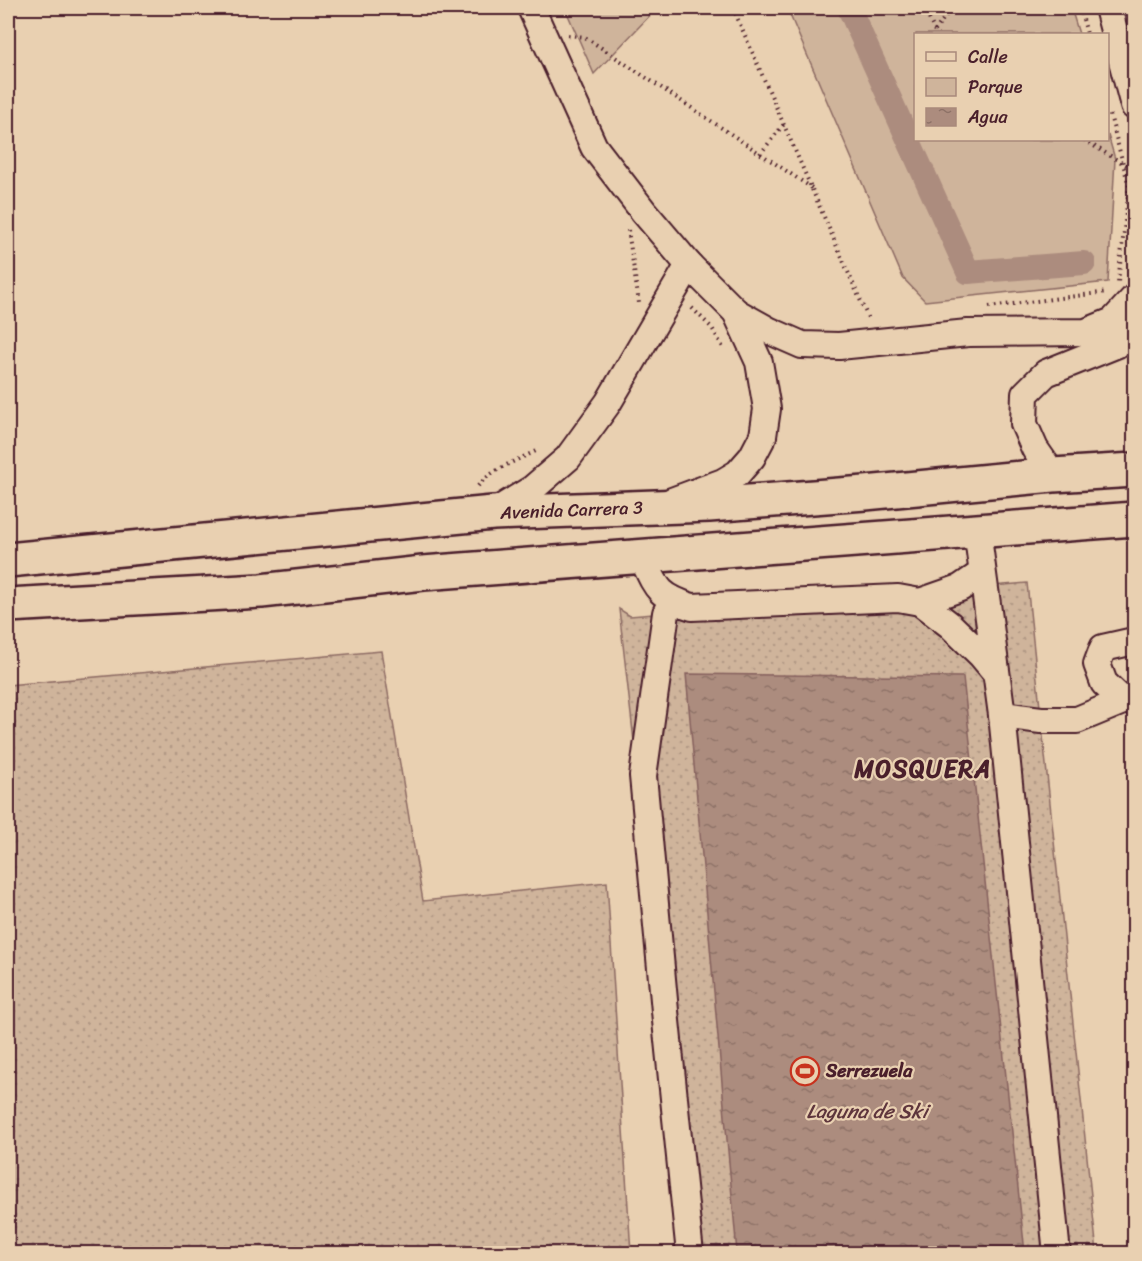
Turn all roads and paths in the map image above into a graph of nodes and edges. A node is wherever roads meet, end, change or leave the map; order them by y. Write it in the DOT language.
graph roads {
  1 [pos="531,8"];
  2 [pos="733,8"];
  3 [pos="924,8"];
  4 [pos="951,8"];
  5 [pos="1080,8"];
  6 [pos="1108,8"];
  7 [pos="935,33"];
  8 [pos="1088,33"];
  9 [pos="543,34"];
  10 [pos="1134,97"];
  11 [pos="1109,113"];
  12 [pos="784,124"];
  13 [pos="1086,141"];
  14 [pos="760,154"];
  15 [pos="1124,165"];
  16 [pos="1134,170"];
  17 [pos="812,189"];
  18 [pos="633,233"];
  19 [pos="689,265"];
  20 [pos="674,290"];
  21 [pos="1134,298"];
  22 [pos="640,308"];
  23 [pos="979,308"];
  24 [pos="736,312"];
  25 [pos="1134,333"];
  26 [pos="879,342"];
  27 [pos="730,359"];
  28 [pos="546,447"];
  29 [pos="1134,470"];
  30 [pos="1053,475"];
  31 [pos="654,507"];
  32 [pos="493,513"];
  33 [pos="455,516"];
  34 [pos="1134,519"];
  35 [pos="977,530"];
  36 [pos="642,557"];
  37 [pos="8,560"];
  38 [pos="982,573"];
  39 [pos="672,601"];
  40 [pos="920,602"];
  41 [pos="8,605"];
  42 [pos="1134,641"];
  43 [pos="996,673"];
  44 [pos="1129,698"];
  45 [pos="1002,715"];
  46 [pos="690,1254"];
  47 [pos="1057,1254"];
  1 -- 9 [label="street"];
  2 -- 12 [label="path"];
  3 -- 7 [label="path"];
  4 -- 7 [label="path"];
  5 -- 8 [label="path"];
  6 -- 10 [label="street"];
  9 -- 14 [label="path"];
  9 -- 19 [label="street"];
  11 -- 15 [label="path"];
  12 -- 14 [label="path"];
  12 -- 17 [label="path"];
  13 -- 15 [label="path"];
  14 -- 17 [label="path"];
  15 -- 16 [label="path"];
  15 -- 23 [label="path"];
  17 -- 26 [label="path"];
  18 -- 22 [label="path"];
  19 -- 20 [label="street"];
  19 -- 24 [label="street"];
  20 -- 27 [label="path"];
  20 -- 32 [label="street"];
  21 -- 26 [label="street"];
  24 -- 26 [label="street"];
  24 -- 31 [label="street"];
  25 -- 30 [label="street"];
  28 -- 33 [label="path"];
  29 -- 30 [label="main road, Avenida Carrera 3"];
  30 -- 31 [label="main road, Avenida Carrera 3"];
  31 -- 32 [label="main road, Avenida Carrera 3"];
  32 -- 33 [label="main road, Avenida Carrera 3"];
  33 -- 37 [label="main road, Avenida Carrera 3"];
  34 -- 35 [label="main road"];
  35 -- 36 [label="main road"];
  35 -- 38 [label="street"];
  36 -- 39 [label="street"];
  36 -- 41 [label="main road"];
  38 -- 40 [label="street"];
  38 -- 43 [label="street"];
  39 -- 40 [label="street"];
  39 -- 46 [label="street"];
  40 -- 43 [label="street"];
  42 -- 44 [label="street"];
  43 -- 45 [label="street"];
  44 -- 45 [label="street"];
  45 -- 47 [label="street"];
}
